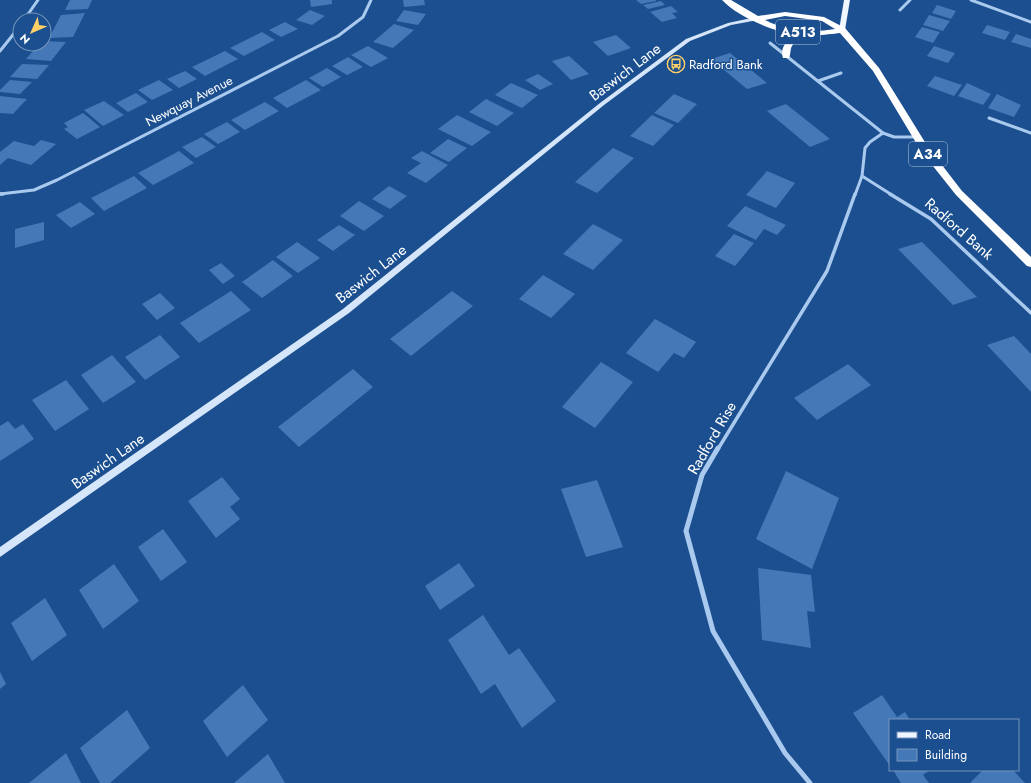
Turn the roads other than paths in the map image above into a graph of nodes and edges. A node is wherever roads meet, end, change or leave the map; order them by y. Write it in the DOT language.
graph roads {
  1 [pos="38,0"];
  2 [pos="371,0"];
  3 [pos="726,0"];
  4 [pos="846,0"];
  5 [pos="910,0"];
  6 [pos="971,0"];
  7 [pos="900,10"];
  8 [pos="30,12"];
  9 [pos="756,19"];
  10 [pos="1031,22"];
  11 [pos="842,30"];
  12 [pos="822,34"];
  13 [pos="12,36"];
  14 [pos="770,43"];
  15 [pos="0,51"];
  16 [pos="786,56"];
  17 [pos="841,73"];
  18 [pos="818,81"];
  19 [pos="989,118"];
  20 [pos="883,133"];
  21 [pos="1031,133"];
  22 [pos="918,137"];
  23 [pos="862,176"];
  24 [pos="0,194"];
  25 [pos="1031,263"];
  26 [pos="1031,313"];
  27 [pos="0,552"];
  28 [pos="810,783"];
  1 -- 8 [label="street"];
  2 -- 24 [label="street, Newquay Avenue"];
  3 -- 9 [label="highway, A513"];
  4 -- 11 [label="main road"];
  5 -- 7 [label="street"];
  6 -- 10 [label="street"];
  9 -- 11 [label="highway, A513"];
  9 -- 12 [label="highway, A513"];
  9 -- 27 [label="street, Baswich Lane"];
  11 -- 12 [label="highway, A513"];
  11 -- 22 [label="highway, Radford Bank / A34"];
  12 -- 16 [label="highway"];
  13 -- 15 [label="street"];
  14 -- 16 [label="street"];
  16 -- 18 [label="street"];
  17 -- 18 [label="street"];
  18 -- 20 [label="street"];
  19 -- 21 [label="street"];
  20 -- 22 [label="street"];
  20 -- 23 [label="street, Radford Rise"];
  22 -- 25 [label="highway, Radford Bank / A34"];
  23 -- 26 [label="street, Radford Bank"];
  23 -- 28 [label="street, Radford Rise"];
}
